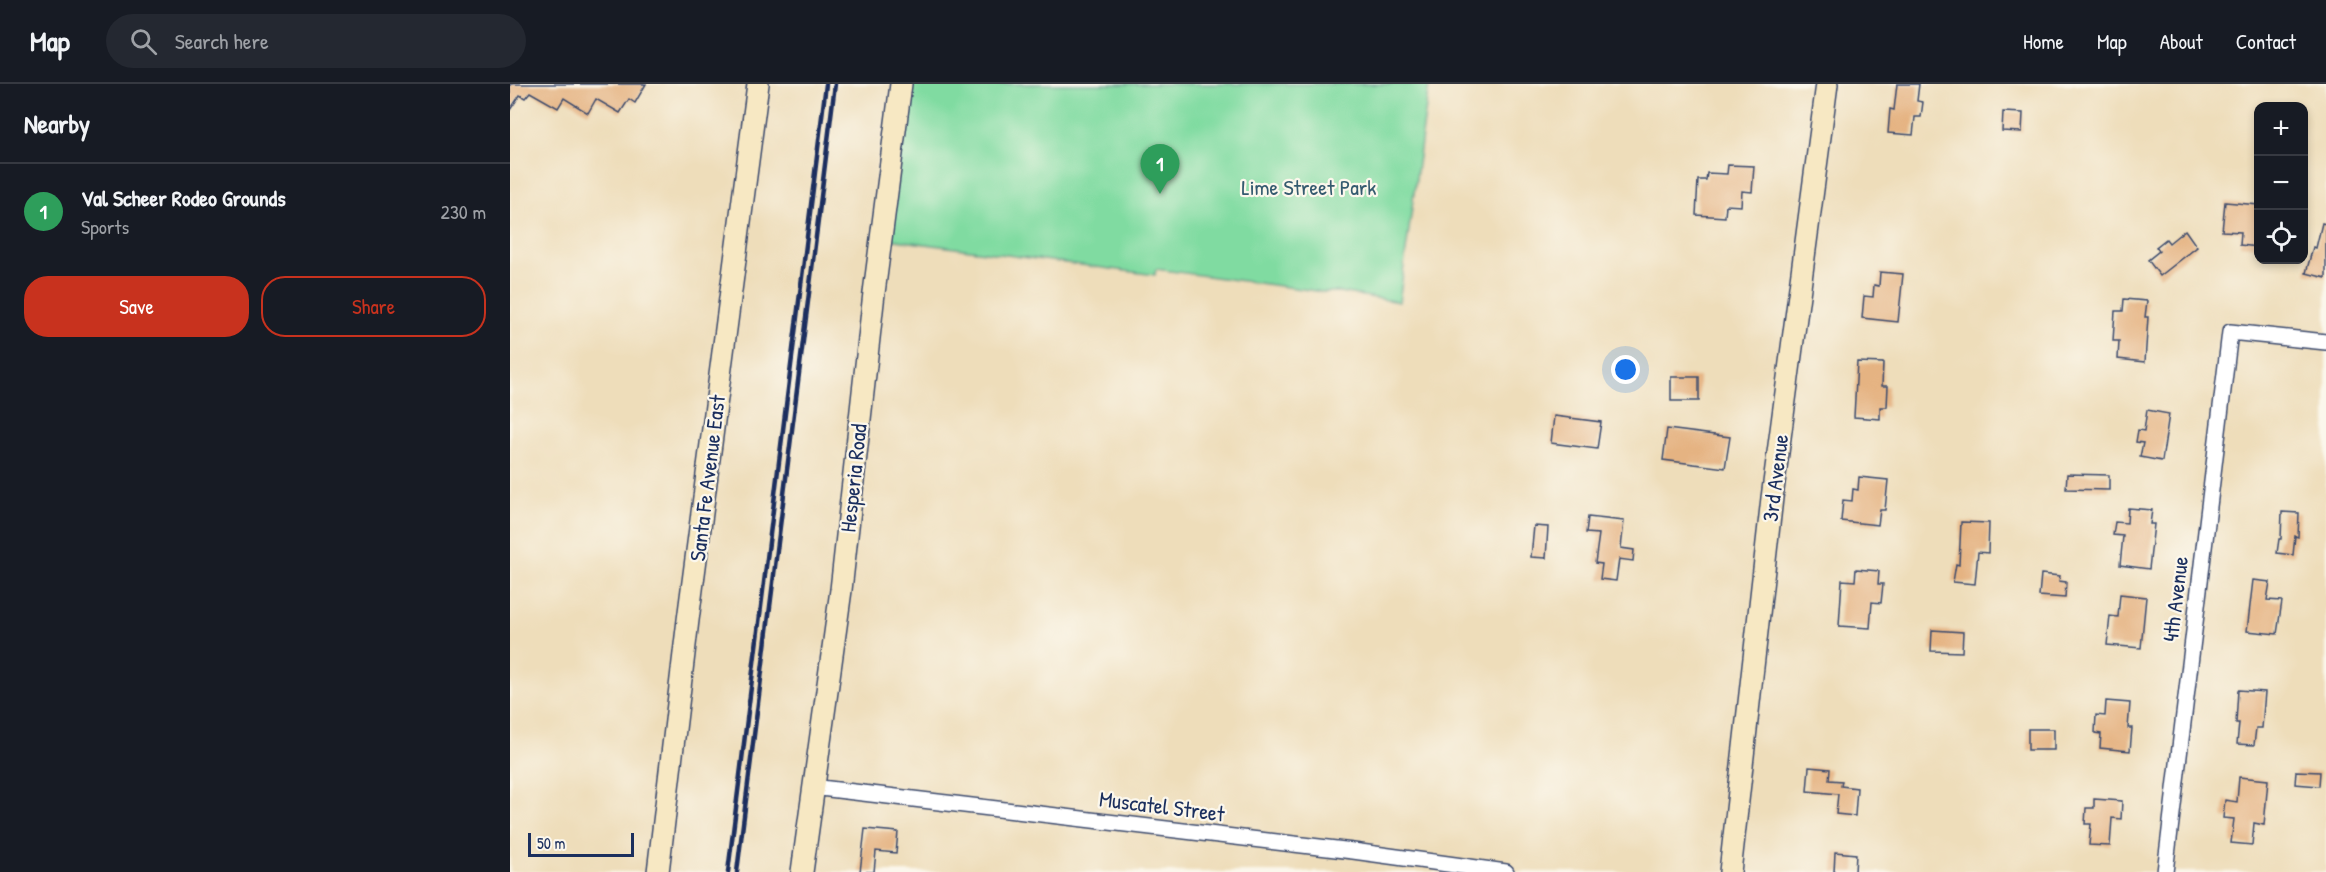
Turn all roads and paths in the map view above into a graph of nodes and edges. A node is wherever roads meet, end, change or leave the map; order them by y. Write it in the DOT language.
graph roads {
  1 [pos="758,84"];
  2 [pos="901,84"];
  3 [pos="1827,84"];
  4 [pos="2326,342"];
  5 [pos="812,787"];
  6 [pos="658,872"];
  7 [pos="802,872"];
  8 [pos="1506,872"];
  9 [pos="1730,872"];
  10 [pos="2165,872"];
  1 -- 6 [label="street, Santa Fe Avenue East"];
  2 -- 5 [label="street, Hesperia Road"];
  3 -- 9 [label="street, 3rd Avenue"];
  4 -- 10 [label="street, 4th Avenue"];
  5 -- 7 [label="street, Hesperia Road"];
  5 -- 8 [label="street, Muscatel Street"];
}
